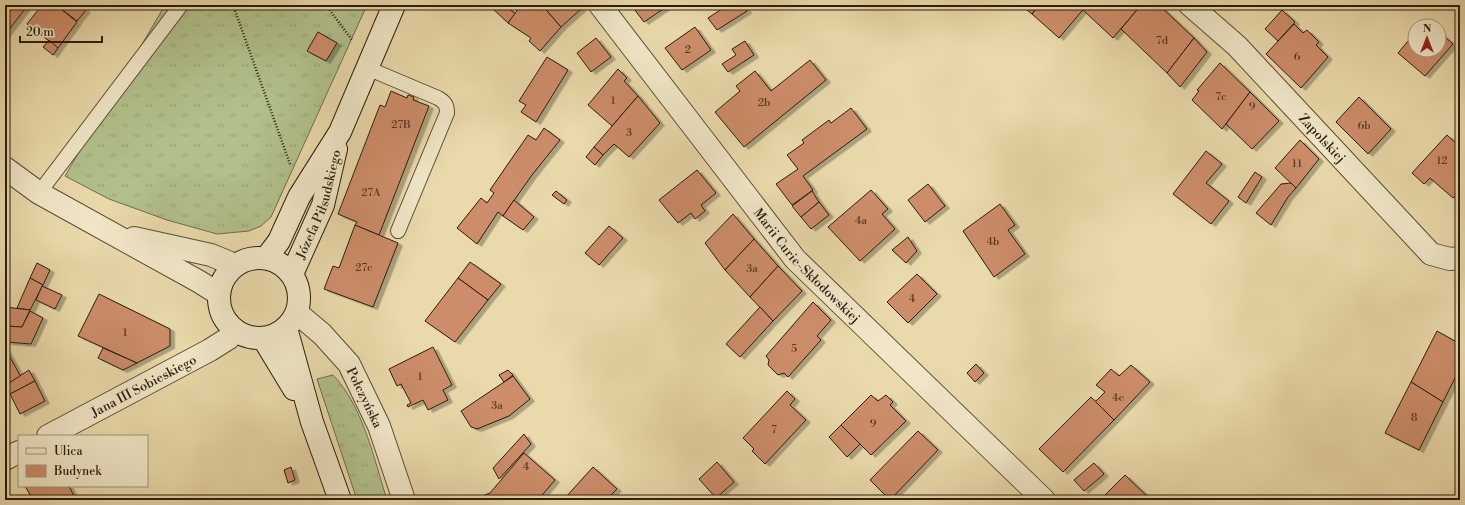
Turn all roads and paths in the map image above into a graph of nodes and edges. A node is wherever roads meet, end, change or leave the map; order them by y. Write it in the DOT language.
graph roads {
  1 [pos="181,5"];
  2 [pos="233,5"];
  3 [pos="326,5"];
  4 [pos="394,5"];
  5 [pos="600,5"];
  6 [pos="1190,5"];
  7 [pos="354,43"];
  8 [pos="367,68"];
  9 [pos="340,132"];
  10 [pos="5,168"];
  11 [pos="292,170"];
  12 [pos="39,193"];
  13 [pos="398,231"];
  14 [pos="117,235"];
  15 [pos="267,258"];
  16 [pos="1460,258"];
  17 [pos="235,265"];
  18 [pos="292,274"];
  19 [pos="219,294"];
  20 [pos="291,321"];
  21 [pos="235,330"];
  22 [pos="263,338"];
  23 [pos="312,422"];
  24 [pos="50,435"];
  25 [pos="18,452"];
  26 [pos="5,459"];
  27 [pos="340,500"];
  28 [pos="404,500"];
  29 [pos="1044,500"];
  1 -- 12 [label="lane"];
  2 -- 11 [label="path"];
  3 -- 7 [label="path"];
  4 -- 8 [label="street, Józefa Piłsudskiego"];
  5 -- 29 [label="street, Marii Curie-Skłodowskiej"];
  6 -- 16 [label="street, Zapolskiej"];
  8 -- 9 [label="street, Józefa Piłsudskiego"];
  8 -- 13 [label="lane"];
  9 -- 15 [label="street, Józefa Piłsudskiego"];
  9 -- 18 [label="street, Józefa Piłsudskiego"];
  10 -- 12 [label="street"];
  12 -- 14 [label="street"];
  14 -- 17 [label="street"];
  14 -- 19 [label="street"];
  15 -- 17 [label="street"];
  15 -- 18 [label="street"];
  17 -- 19 [label="street"];
  18 -- 20 [label="street"];
  19 -- 21 [label="street"];
  20 -- 22 [label="street"];
  20 -- 23 [label="street"];
  20 -- 28 [label="street, Połczyńska"];
  21 -- 22 [label="street"];
  21 -- 24 [label="street, Jana III Sobieskiego"];
  22 -- 23 [label="street"];
  23 -- 27 [label="street"];
  25 -- 26 [label="street"];
}
